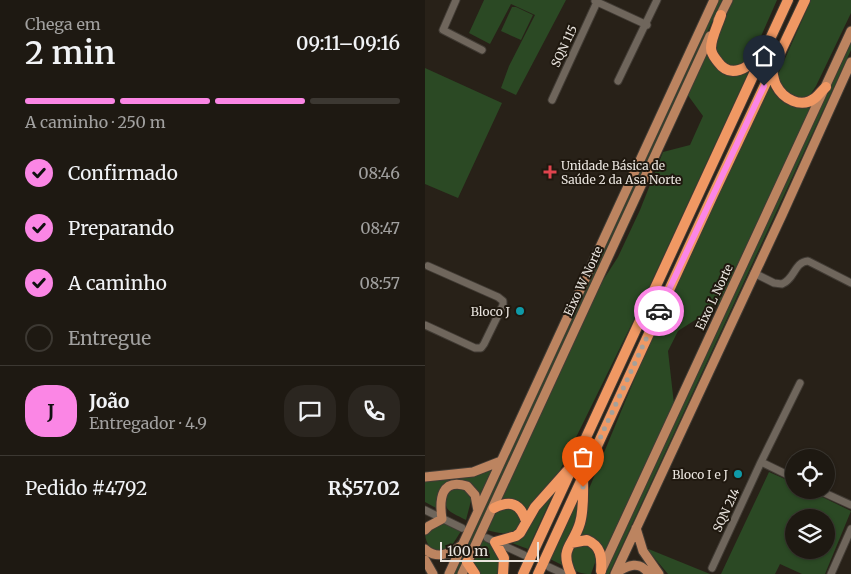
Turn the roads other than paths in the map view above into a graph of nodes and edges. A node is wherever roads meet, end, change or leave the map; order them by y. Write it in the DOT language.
graph roads {
  1 [pos="456,0"];
  2 [pos="657,0"];
  3 [pos="714,0"];
  4 [pos="727,0"];
  5 [pos="788,0"];
  6 [pos="805,0"];
  7 [pos="595,1"];
  8 [pos="721,14"];
  9 [pos="647,25"];
  10 [pos="851,31"];
  11 [pos="482,50"];
  12 [pos="763,54"];
  13 [pos="851,62"];
  14 [pos="771,70"];
  15 [pos="618,82"];
  16 [pos="826,87"];
  17 [pos="552,100"];
  18 [pos="428,266"];
  19 [pos="754,273"];
  20 [pos="851,283"];
  21 [pos="425,325"];
  22 [pos="800,383"];
  23 [pos="501,461"];
  24 [pos="574,462"];
  25 [pos="761,462"];
  26 [pos="785,474"];
  27 [pos="583,475"];
  28 [pos="425,477"];
  29 [pos="835,498"];
  30 [pos="851,505"];
  31 [pos="494,508"];
  32 [pos="425,510"];
  33 [pos="478,511"];
  34 [pos="442,519"];
  35 [pos="526,521"];
  36 [pos="462,528"];
  37 [pos="635,528"];
  38 [pos="851,529"];
  39 [pos="425,530"];
  40 [pos="491,540"];
  41 [pos="571,542"];
  42 [pos="462,545"];
  43 [pos="425,549"];
  44 [pos="524,556"];
  45 [pos="425,560"];
  46 [pos="467,562"];
  47 [pos="549,567"];
  48 [pos="712,568"];
  49 [pos="600,572"];
  50 [pos="616,573"];
  51 [pos="433,574"];
  52 [pos="449,574"];
  53 [pos="462,574"];
  54 [pos="475,574"];
  55 [pos="503,574"];
  56 [pos="523,574"];
  57 [pos="538,574"];
  58 [pos="564,574"];
  59 [pos="571,574"];
  60 [pos="649,574"];
  61 [pos="659,574"];
  62 [pos="831,574"];
  1 -- 11 [label="street"];
  2 -- 9 [label="street"];
  3 -- 23 [label="main road, Eixo W Norte"];
  4 -- 8 [label="main road, Eixo W Norte"];
  5 -- 12 [label="highway"];
  6 -- 14 [label="highway"];
  7 -- 9 [label="street, SQN 115"];
  7 -- 17 [label="street, SQN 115"];
  8 -- 12 [label="highway"];
  8 -- 31 [label="main road, Eixo W Norte"];
  9 -- 15 [label="street"];
  10 -- 16 [label="main road, Eixo L Norte"];
  12 -- 24 [label="highway"];
  13 -- 19 [label="main road"];
  14 -- 16 [label="highway"];
  14 -- 27 [label="highway"];
  16 -- 49 [label="main road, Eixo L Norte"];
  18 -- 21 [label="street"];
  19 -- 20 [label="street"];
  19 -- 37 [label="main road"];
  22 -- 25 [label="street, SQN 214"];
  23 -- 28 [label="main road"];
  23 -- 33 [label="main road, Eixo W Norte"];
  24 -- 35 [label="highway"];
  24 -- 56 [label="highway"];
  25 -- 26 [label="street"];
  25 -- 48 [label="street, SQN 214"];
  27 -- 41 [label="highway"];
  27 -- 57 [label="highway"];
  29 -- 30 [label="street"];
  31 -- 35 [label="highway"];
  31 -- 46 [label="main road, Eixo W Norte"];
  32 -- 34 [label="street"];
  33 -- 34 [label="main road"];
  33 -- 42 [label="main road, Eixo W Norte"];
  34 -- 36 [label="street"];
  34 -- 39 [label="main road"];
  35 -- 40 [label="highway"];
  37 -- 50 [label="main road"];
  37 -- 61 [label="main road"];
  38 -- 62 [label="street"];
  40 -- 44 [label="street"];
  40 -- 55 [label="highway"];
  41 -- 49 [label="highway"];
  41 -- 59 [label="highway"];
  42 -- 43 [label="main road"];
  42 -- 52 [label="main road, Eixo W Norte"];
  45 -- 51 [label="main road"];
  46 -- 53 [label="main road, Eixo W Norte"];
  46 -- 54 [label="highway"];
  47 -- 58 [label="street"];
  50 -- 60 [label="main road"];
}
